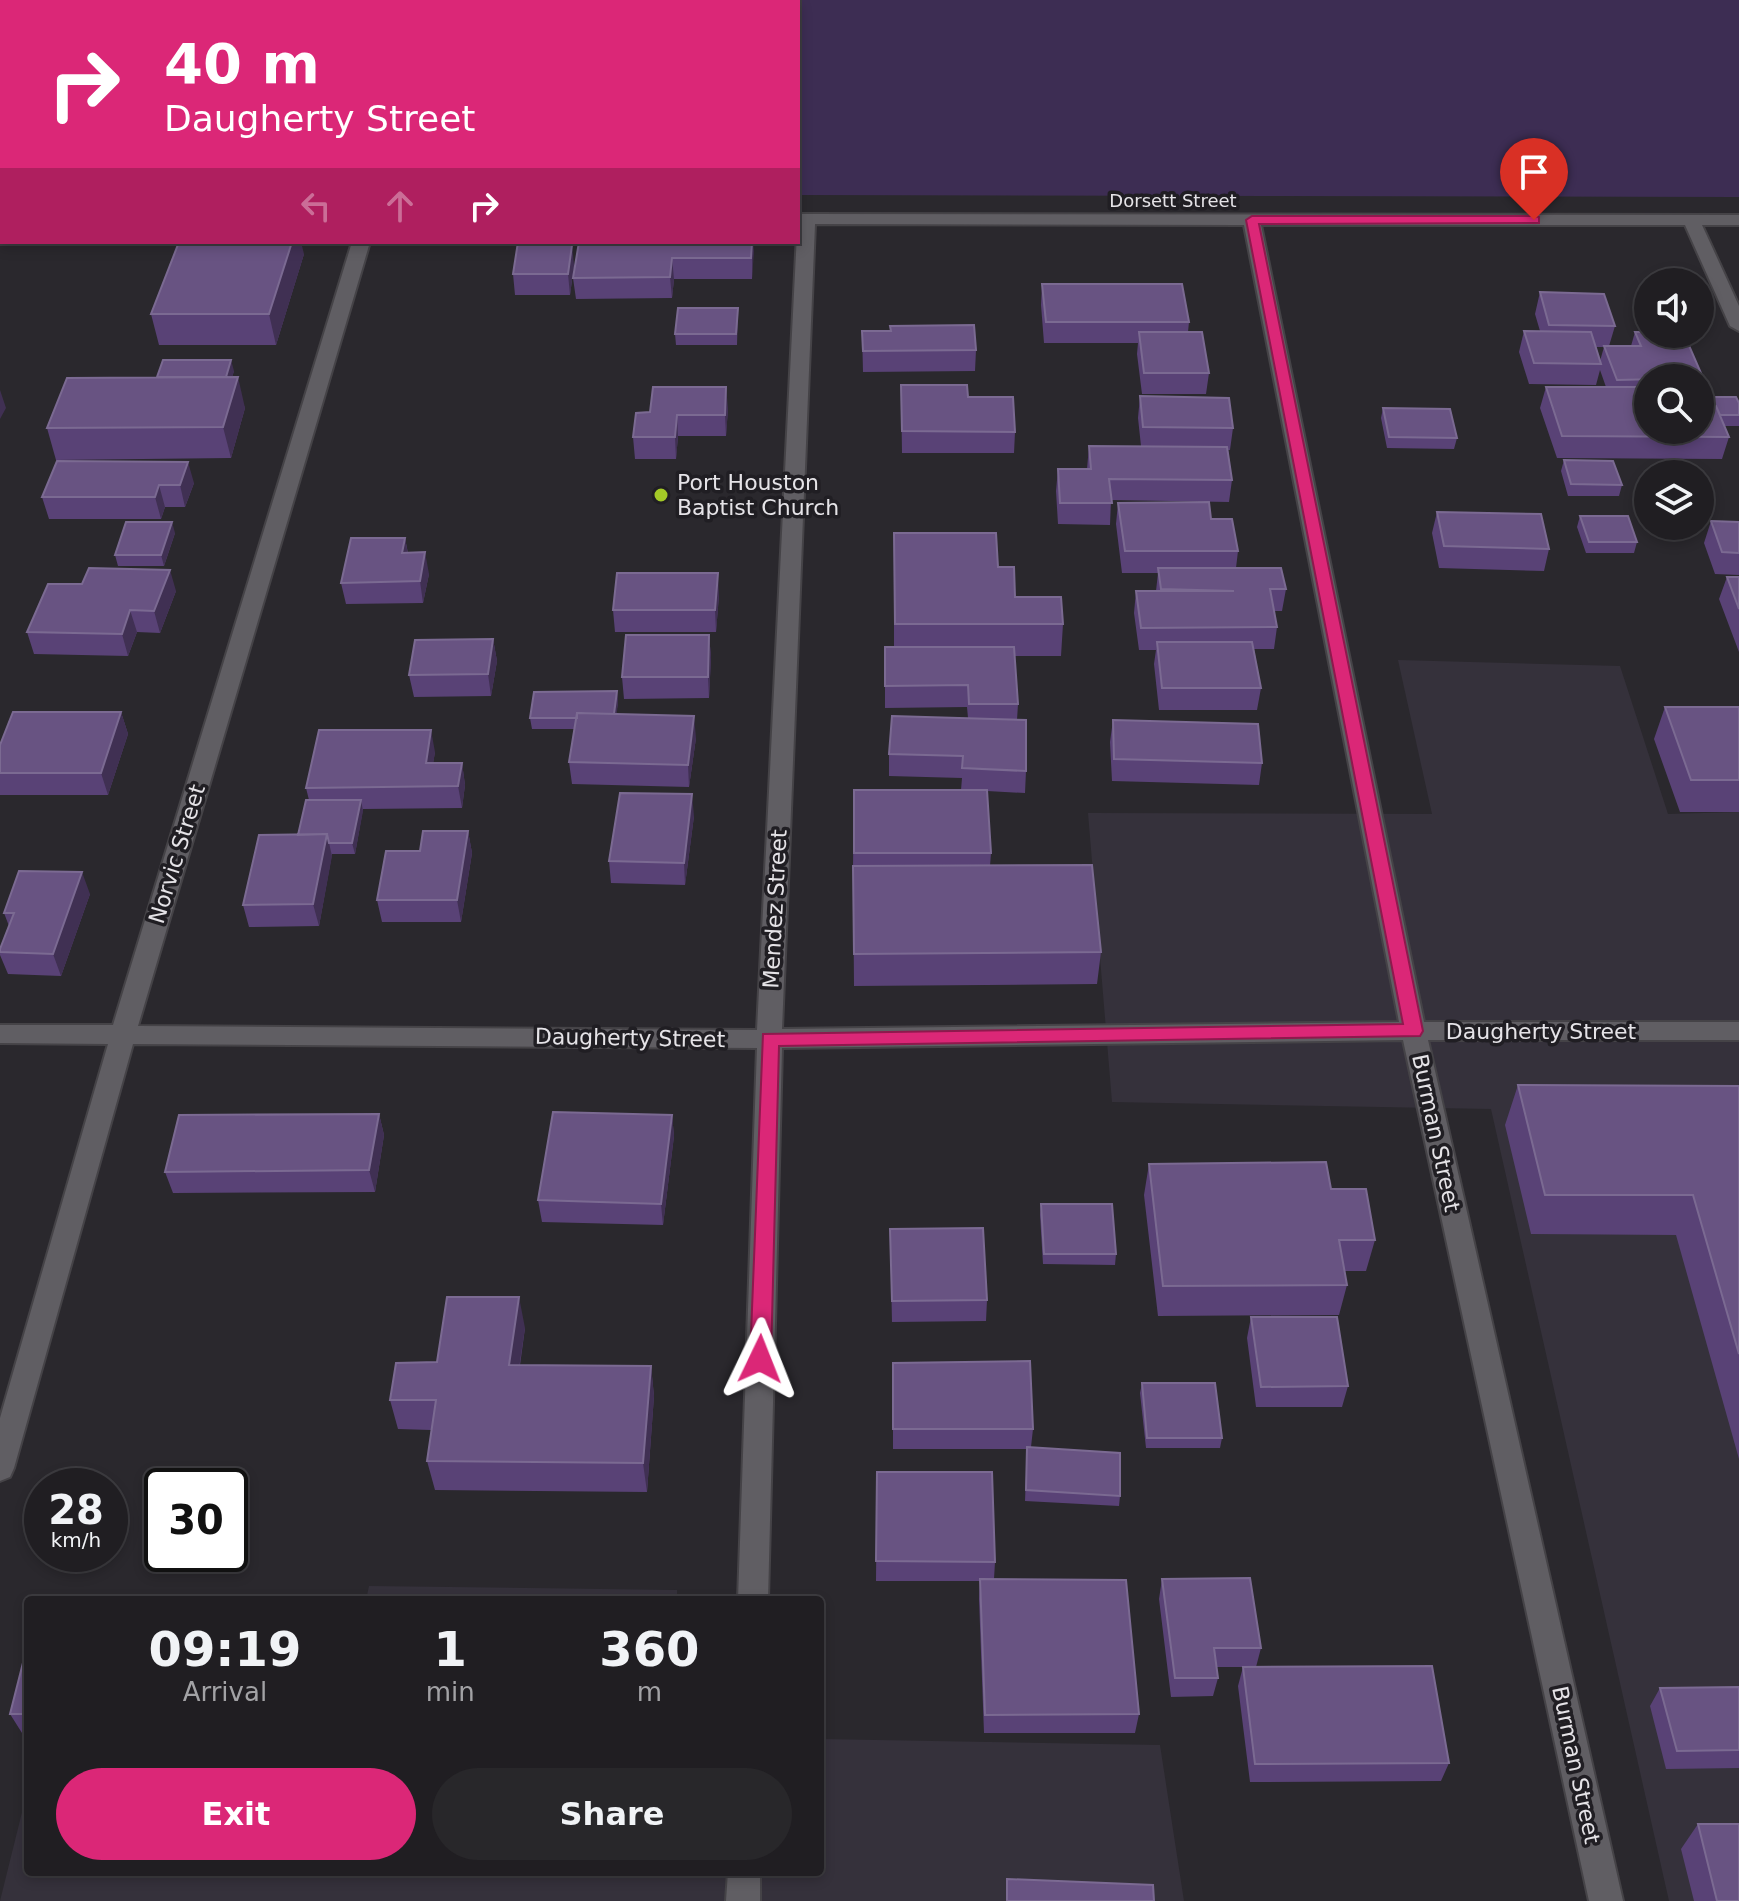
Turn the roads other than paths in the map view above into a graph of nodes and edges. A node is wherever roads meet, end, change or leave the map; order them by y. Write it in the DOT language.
graph roads {
  1 [pos="802,219"];
  2 [pos="1252,220"];
  3 [pos="1691,220"];
  4 [pos="1739,220"];
  5 [pos="360,244"];
  6 [pos="1739,326"];
  7 [pos="1414,1031"];
  8 [pos="1739,1031"];
  9 [pos="124,1033"];
  10 [pos="0,1034"];
  11 [pos="770,1039"];
  12 [pos="0,1468"];
  13 [pos="753,1596"];
  14 [pos="744,1876"];
  15 [pos="743,1901"];
  16 [pos="1606,1901"];
  1 -- 2 [label="street, Dorsett Street"];
  1 -- 11 [label="street, Mendez Street"];
  2 -- 3 [label="street, Dorsett Street"];
  2 -- 7 [label="street, Burman Street"];
  3 -- 4 [label="street, Dorsett Street"];
  3 -- 6 [label="street"];
  5 -- 9 [label="street, Norvic Street"];
  7 -- 8 [label="street, Daugherty Street"];
  7 -- 11 [label="street, Daugherty Street"];
  7 -- 16 [label="street, Burman Street"];
  9 -- 10 [label="street, Daugherty Street"];
  9 -- 11 [label="street, Daugherty Street"];
  9 -- 12 [label="street, Norvic Street"];
  11 -- 13 [label="street, Mendez Street"];
  14 -- 15 [label="street"];
}
